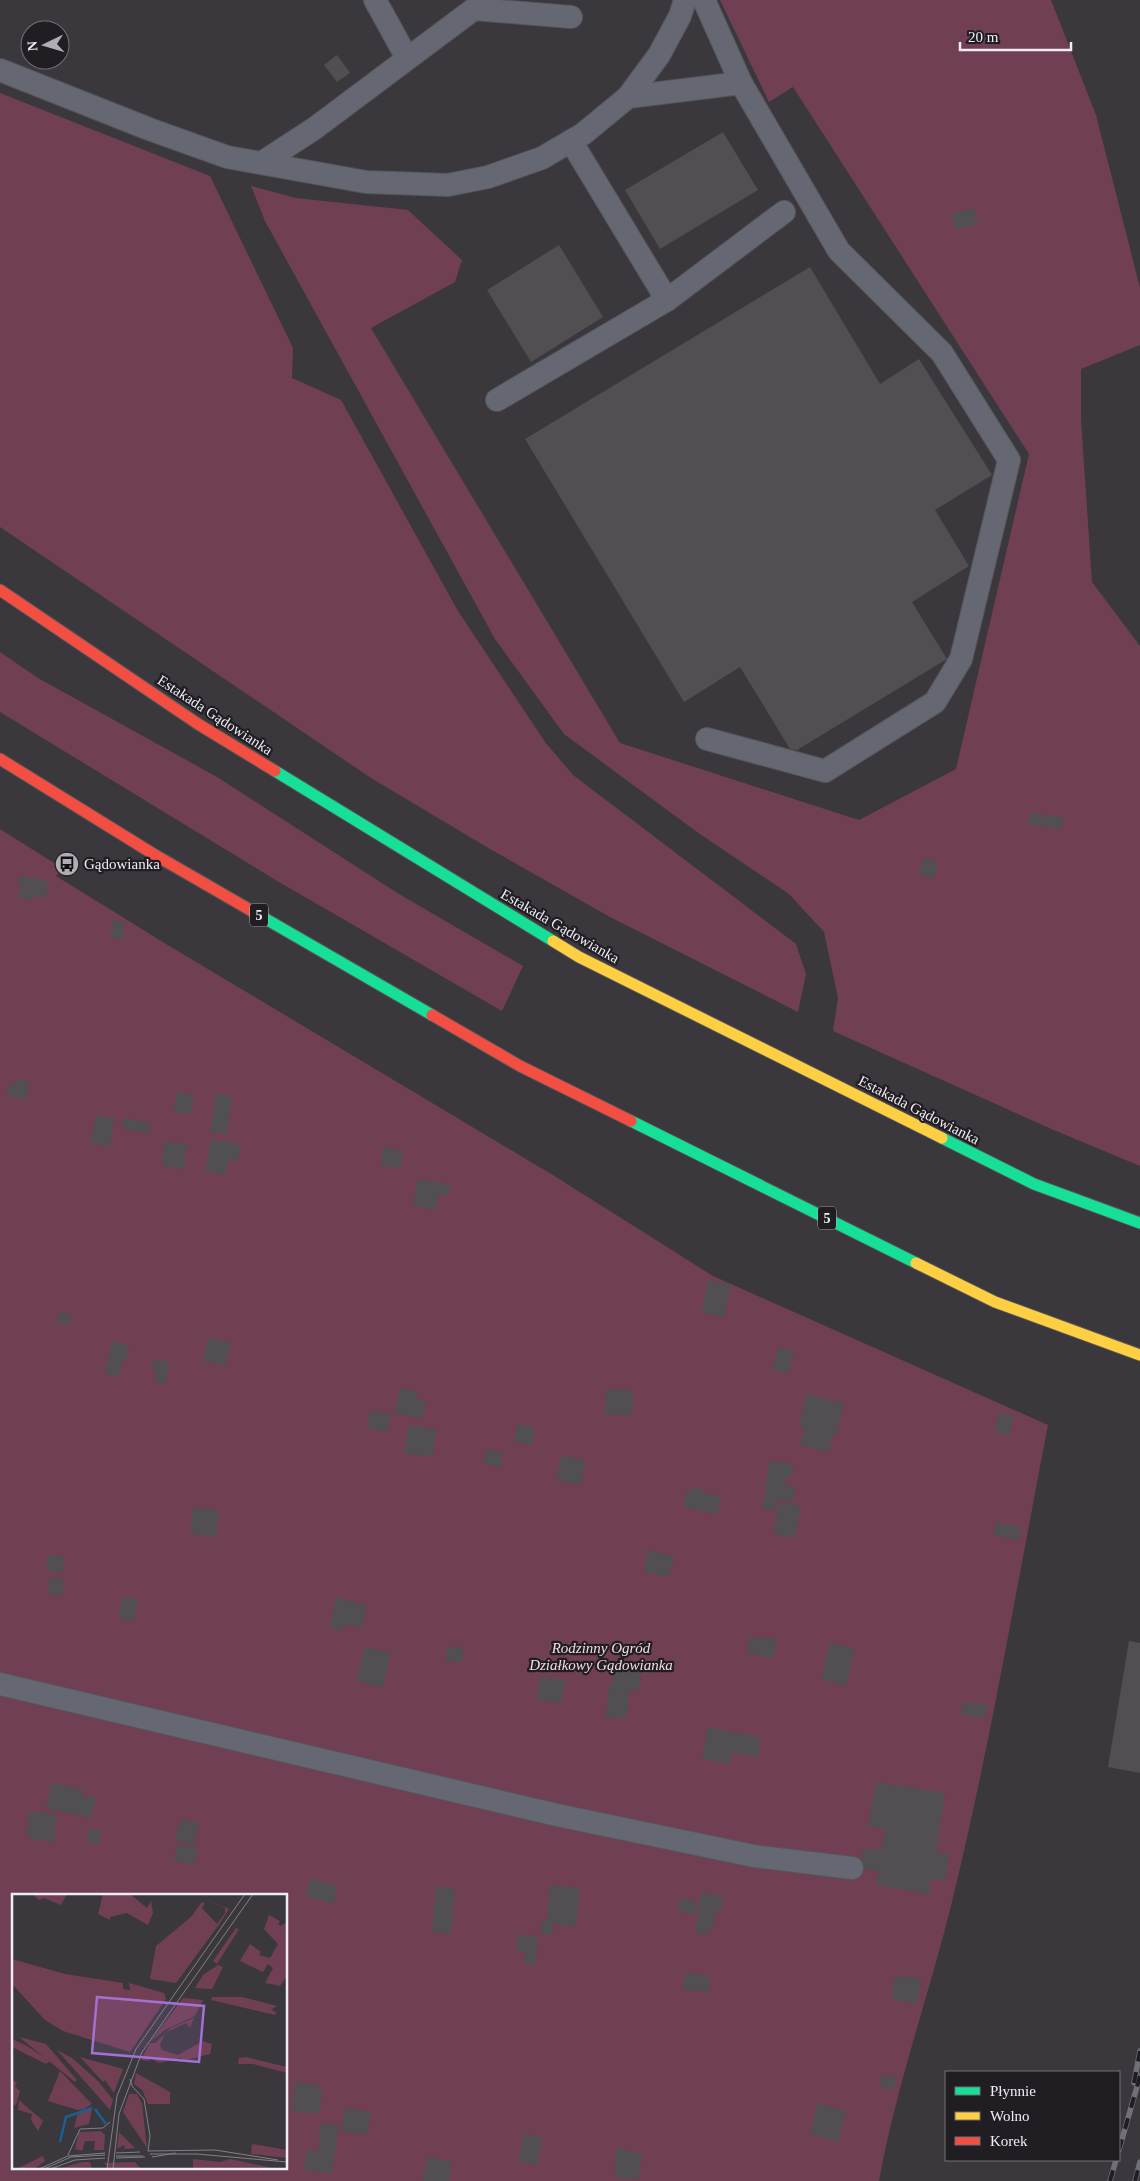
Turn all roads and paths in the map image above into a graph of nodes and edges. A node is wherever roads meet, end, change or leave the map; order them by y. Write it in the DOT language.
graph roads {
  1 [pos="375,0"];
  2 [pos="684,0"];
  3 [pos="704,0"];
  4 [pos="572,17"];
  5 [pos="407,58"];
  6 [pos="0,70"];
  7 [pos="741,83"];
  8 [pos="628,96"];
  9 [pos="571,141"];
  10 [pos="263,162"];
  11 [pos="784,212"];
  12 [pos="667,300"];
  13 [pos="497,400"];
  14 [pos="0,590"];
  15 [pos="707,739"];
  16 [pos="0,760"];
  17 [pos="1140,1224"];
  18 [pos="1140,1355"];
  19 [pos="0,1684"];
  20 [pos="852,1868"];
  1 -- 5 [label="lane"];
  2 -- 8 [label="lane"];
  3 -- 7 [label="lane"];
  4 -- 5 [label="lane"];
  5 -- 10 [label="lane"];
  6 -- 10 [label="lane"];
  7 -- 8 [label="lane"];
  7 -- 15 [label="lane"];
  8 -- 9 [label="lane"];
  9 -- 10 [label="lane"];
  9 -- 12 [label="lane"];
  11 -- 12 [label="lane"];
  12 -- 13 [label="lane"];
  14 -- 17 [label="main road, Estakada Gądowianka"];
  16 -- 18 [label="main road, 5"];
  19 -- 20 [label="lane"];
}
